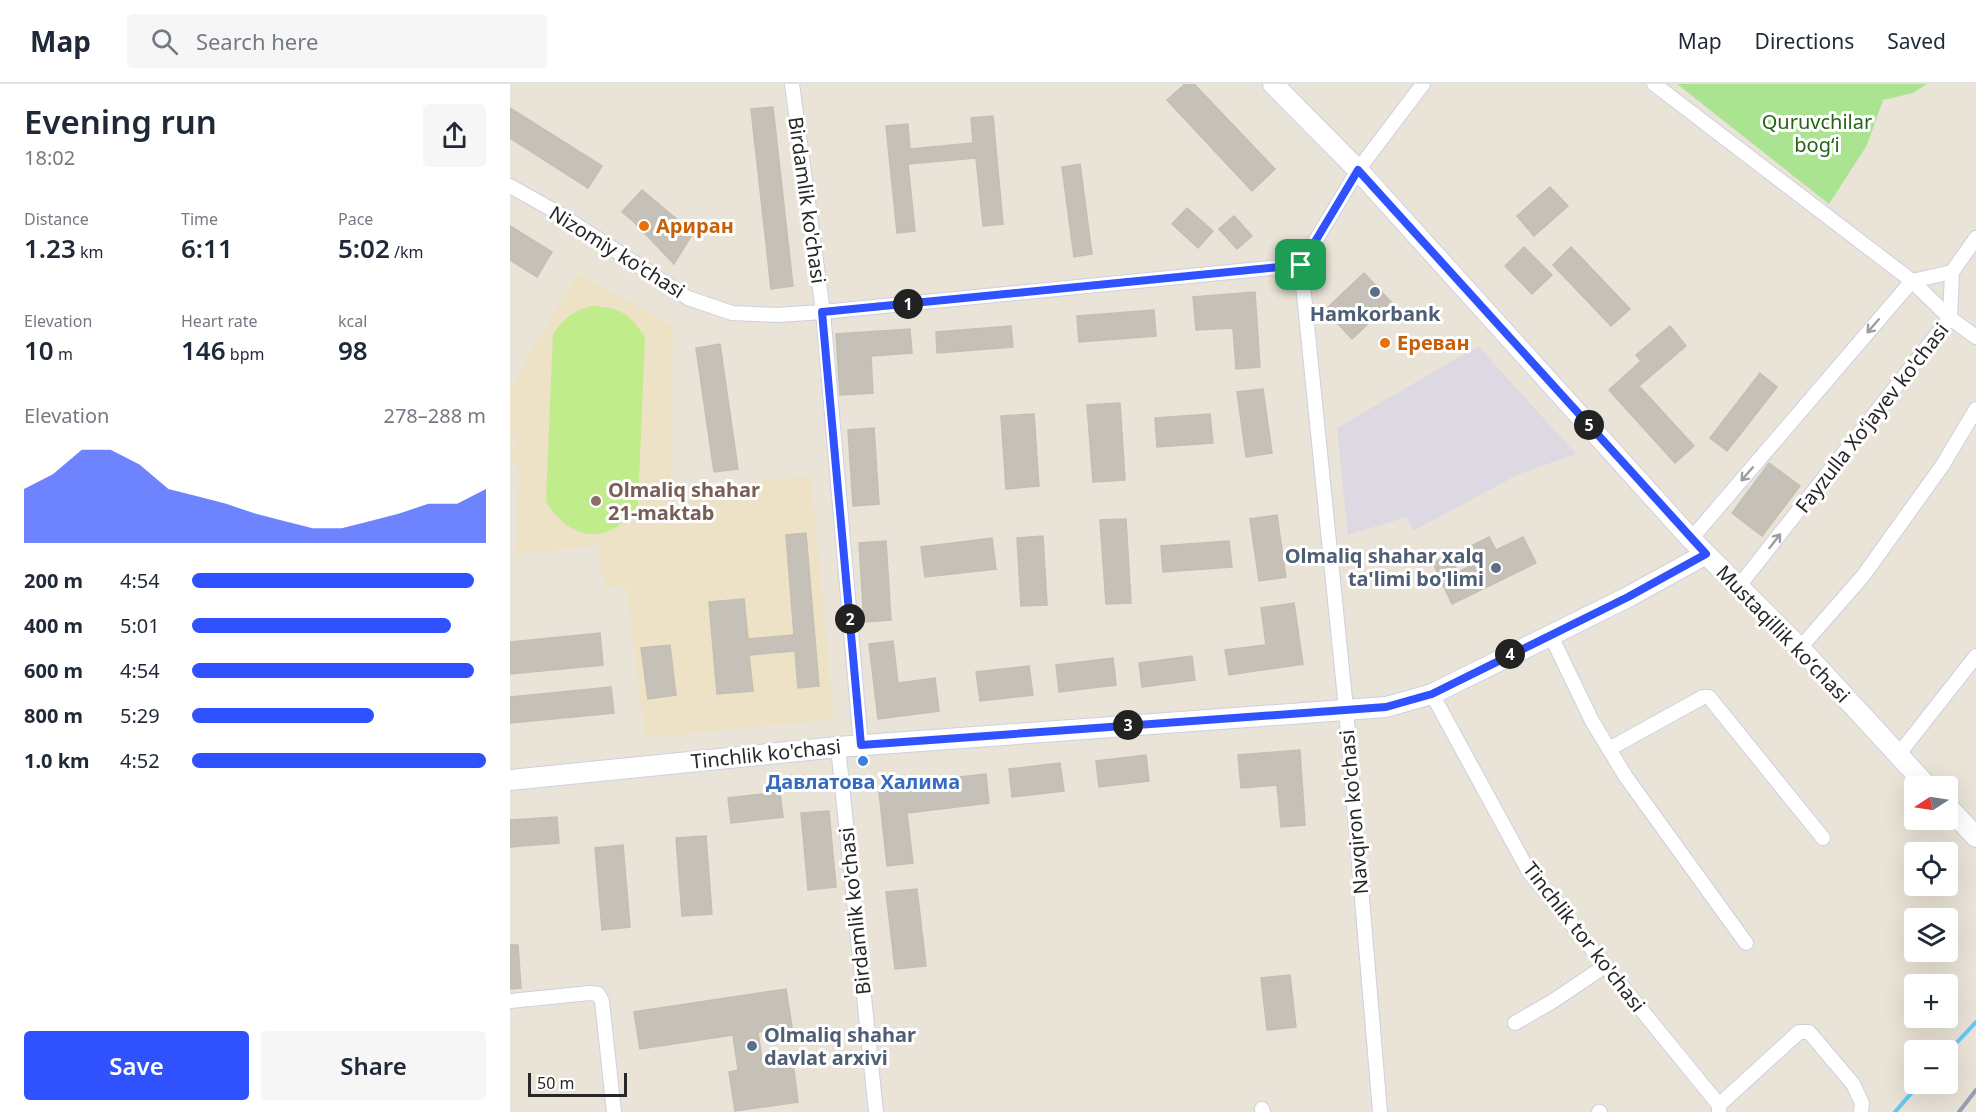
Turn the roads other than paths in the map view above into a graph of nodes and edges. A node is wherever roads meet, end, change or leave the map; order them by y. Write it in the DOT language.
graph roads {
  1 [pos="792,84"];
  2 [pos="1273,84"];
  3 [pos="1423,84"];
  4 [pos="1654,84"];
  5 [pos="1358,170"];
  6 [pos="510,186"];
  7 [pos="1976,238"];
  8 [pos="1301,265"];
  9 [pos="1952,272"];
  10 [pos="1912,281"];
  11 [pos="822,312"];
  12 [pos="1950,318"];
  13 [pos="1976,337"];
  14 [pos="1976,409"];
  15 [pos="1691,539"];
  16 [pos="1706,554"];
  17 [pos="1739,586"];
  18 [pos="1550,634"];
  19 [pos="1800,648"];
  20 [pos="1976,656"];
  21 [pos="1432,694"];
  22 [pos="1346,709"];
  23 [pos="861,745"];
  24 [pos="838,747"];
  25 [pos="1609,749"];
  26 [pos="1898,755"];
  27 [pos="1918,776"];
  28 [pos="510,780"];
  29 [pos="1958,818"];
  30 [pos="1976,837"];
  31 [pos="1823,838"];
  32 [pos="1746,943"];
  33 [pos="1605,966"];
  34 [pos="510,1001"];
  35 [pos="1515,1023"];
  36 [pos="1719,1108"];
  37 [pos="614,1112"];
  38 [pos="876,1112"];
  39 [pos="1380,1112"];
  40 [pos="1861,1112"];
  1 -- 11 [label="street, Birdamlik ko'chasi"];
  2 -- 5 [label="main road, Mustaqillik koʻchasi"];
  3 -- 5 [label="street"];
  4 -- 10 [label="street"];
  5 -- 8 [label="street"];
  5 -- 15 [label="main road, Mustaqillik koʻchasi"];
  6 -- 11 [label="street, Nizomiy ko'chasi"];
  7 -- 9 [label="street"];
  8 -- 11 [label="street, Nizomiy ko'chasi"];
  8 -- 22 [label="street, Navqiron ko'chasi"];
  9 -- 10 [label="street"];
  9 -- 12 [label="street, Fayzulla Xo‘jayev ko'chasi"];
  10 -- 12 [label="street"];
  10 -- 15 [label="street, one-way"];
  11 -- 23 [label="street, Birdamlik ko'chasi"];
  12 -- 13 [label="street"];
  17 -- 12 [label="street, Fayzulla Xo‘jayev ko'chasi, one-way"];
  14 -- 19 [label="street"];
  15 -- 16 [label="main road, Mustaqillik koʻchasi"];
  16 -- 17 [label="main road, Mustaqillik koʻchasi"];
  16 -- 18 [label="main road, Tinchlik ko'chasi"];
  17 -- 19 [label="main road, Mustaqillik koʻchasi"];
  18 -- 21 [label="main road, Tinchlik ko'chasi"];
  18 -- 25 [label="street"];
  19 -- 26 [label="main road, Mustaqillik koʻchasi"];
  20 -- 26 [label="street"];
  21 -- 22 [label="main road, Tinchlik ko'chasi"];
  21 -- 33 [label="street, Tinchlik tor ko'chasi"];
  22 -- 23 [label="main road, Tinchlik ko'chasi"];
  22 -- 39 [label="street, Navqiron ko'chasi"];
  23 -- 24 [label="main road, Tinchlik ko'chasi"];
  24 -- 28 [label="main road, Tinchlik ko'chasi"];
  24 -- 38 [label="street, Birdamlik ko'chasi"];
  25 -- 31 [label="street"];
  25 -- 32 [label="street"];
  26 -- 27 [label="main road, Mustaqillik koʻchasi"];
  29 -- 30 [label="main road"];
  33 -- 35 [label="street"];
  33 -- 36 [label="street, Tinchlik tor ko'chasi"];
  34 -- 37 [label="street"];
  36 -- 40 [label="street"];
}
